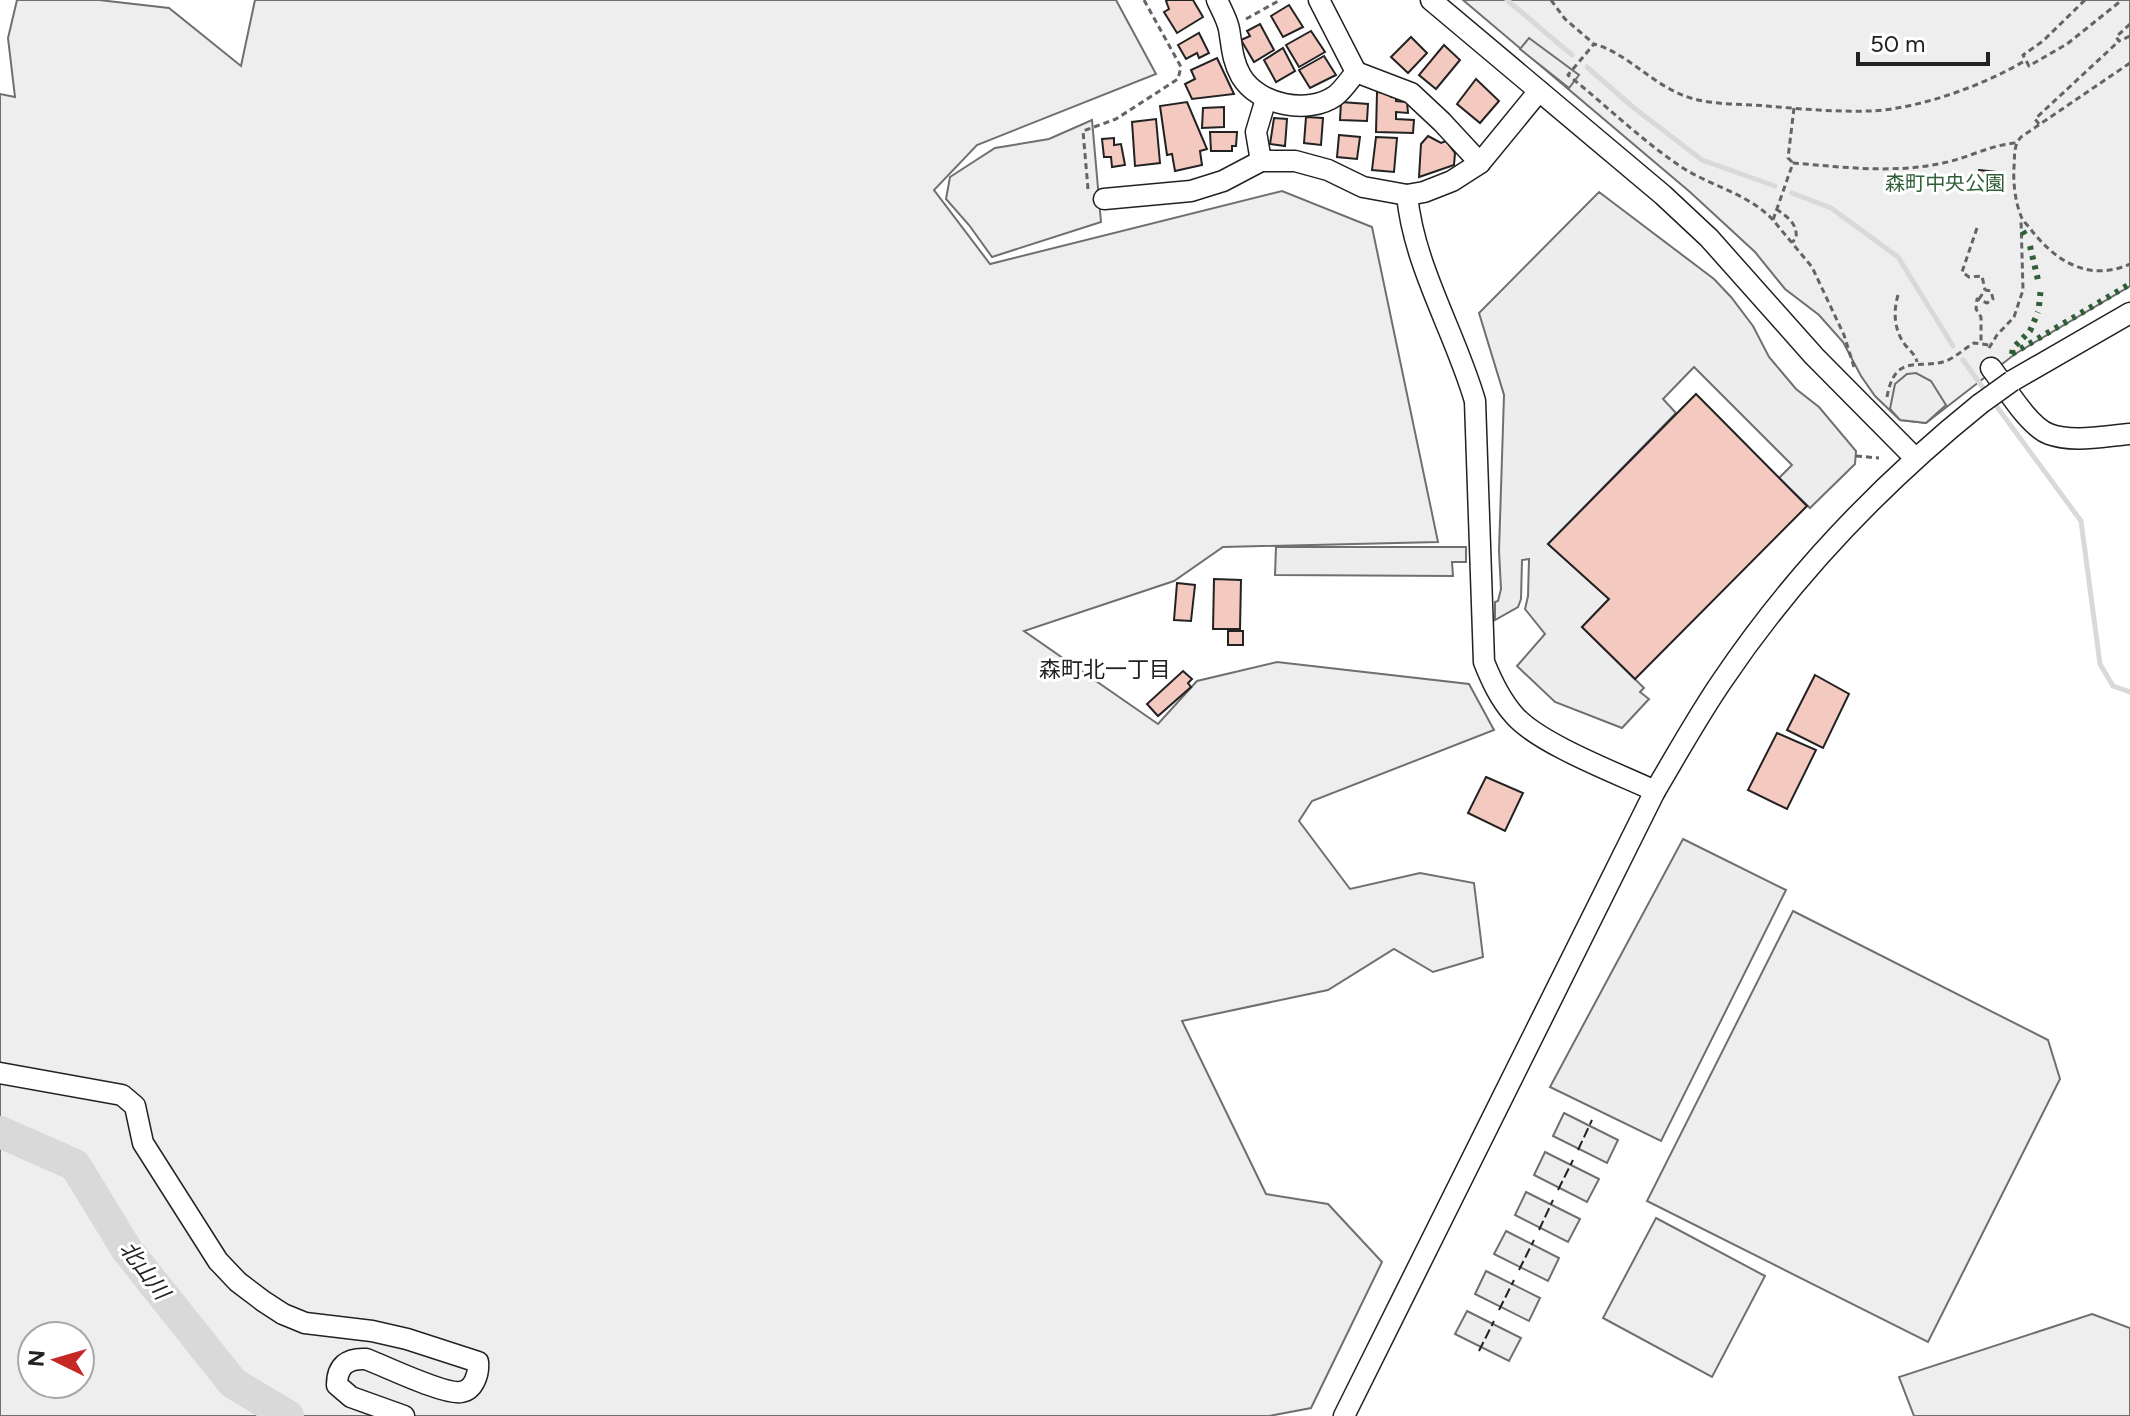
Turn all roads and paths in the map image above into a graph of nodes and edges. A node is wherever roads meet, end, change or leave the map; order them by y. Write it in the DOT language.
graph roads {
  1 [pos="1144,0"];
  2 [pos="1217,0"];
  3 [pos="1280,0"];
  4 [pos="1319,0"];
  5 [pos="1431,0"];
  6 [pos="1551,0"];
  7 [pos="2085,0"];
  8 [pos="2122,0"];
  9 [pos="2130,24"];
  10 [pos="1229,29"];
  11 [pos="2130,36"];
  12 [pos="2119,41"];
  13 [pos="1594,44"];
  14 [pos="2026,60"];
  15 [pos="2130,63"];
  16 [pos="1356,72"];
  17 [pos="1568,75"];
  18 [pos="1562,83"];
  19 [pos="1539,91"];
  20 [pos="1266,99"];
  21 [pos="1794,108"];
  22 [pos="2039,124"];
  23 [pos="2016,143"];
  24 [pos="1261,161"];
  25 [pos="1480,163"];
  26 [pos="1793,163"];
  27 [pos="1407,195"];
  28 [pos="1104,199"];
  29 [pos="1776,209"];
  30 [pos="2021,219"];
  31 [pos="1773,220"];
  32 [pos="1791,220"];
  33 [pos="1977,228"];
  34 [pos="1782,230"];
  35 [pos="1792,242"];
  36 [pos="2130,264"];
  37 [pos="1985,290"];
  38 [pos="1898,295"];
  39 [pos="1979,299"];
  40 [pos="2130,313"];
  41 [pos="1981,343"];
  42 [pos="1989,345"];
  43 [pos="1917,362"];
  44 [pos="1991,368"];
  45 [pos="1854,370"];
  46 [pos="1880,396"];
  47 [pos="2130,434"];
  48 [pos="1856,456"];
  49 [pos="1879,458"];
  50 [pos="1915,458"];
  51 [pos="1655,791"];
  52 [pos="0,1073"];
  53 [pos="404,1416"];
  54 [pos="1344,1416"];
  1 -- 28 [label="path"];
  2 -- 10 [label="street"];
  3 -- 10 [label="path"];
  4 -- 16 [label="street"];
  5 -- 19 [label="street"];
  6 -- 13 [label="path"];
  7 -- 14 [label="path"];
  8 -- 14 [label="path"];
  9 -- 12 [label="path"];
  10 -- 20 [label="street"];
  11 -- 12 [label="path"];
  12 -- 22 [label="path"];
  13 -- 17 [label="path"];
  13 -- 21 [label="path"];
  14 -- 21 [label="path"];
  15 -- 22 [label="path"];
  16 -- 20 [label="street"];
  16 -- 25 [label="street"];
  17 -- 18 [label="path"];
  17 -- 31 [label="path"];
  19 -- 25 [label="street"];
  19 -- 50 [label="street"];
  20 -- 24 [label="street"];
  21 -- 26 [label="path"];
  22 -- 23 [label="path"];
  23 -- 26 [label="path"];
  23 -- 30 [label="path"];
  24 -- 27 [label="street"];
  24 -- 28 [label="street"];
  25 -- 27 [label="street"];
  26 -- 29 [label="path"];
  27 -- 51 [label="street"];
  29 -- 31 [label="path"];
  29 -- 32 [label="path"];
  30 -- 36 [label="path"];
  30 -- 42 [label="path"];
  31 -- 34 [label="path"];
  32 -- 34 [label="path"];
  32 -- 35 [label="path"];
  33 -- 37 [label="path"];
  34 -- 35 [label="path"];
  35 -- 45 [label="path"];
  37 -- 39 [label="path"];
  37 -- 39 [label="path"];
  38 -- 43 [label="path"];
  39 -- 41 [label="path"];
  40 -- 50 [label="street, bridge"];
  41 -- 42 [label="path"];
  41 -- 46 [label="path"];
  42 -- 44 [label="path"];
  44 -- 47 [label="street"];
  48 -- 49 [label="path"];
  50 -- 51 [label="street"];
  51 -- 54 [label="street"];
  52 -- 53 [label="street"];
}
